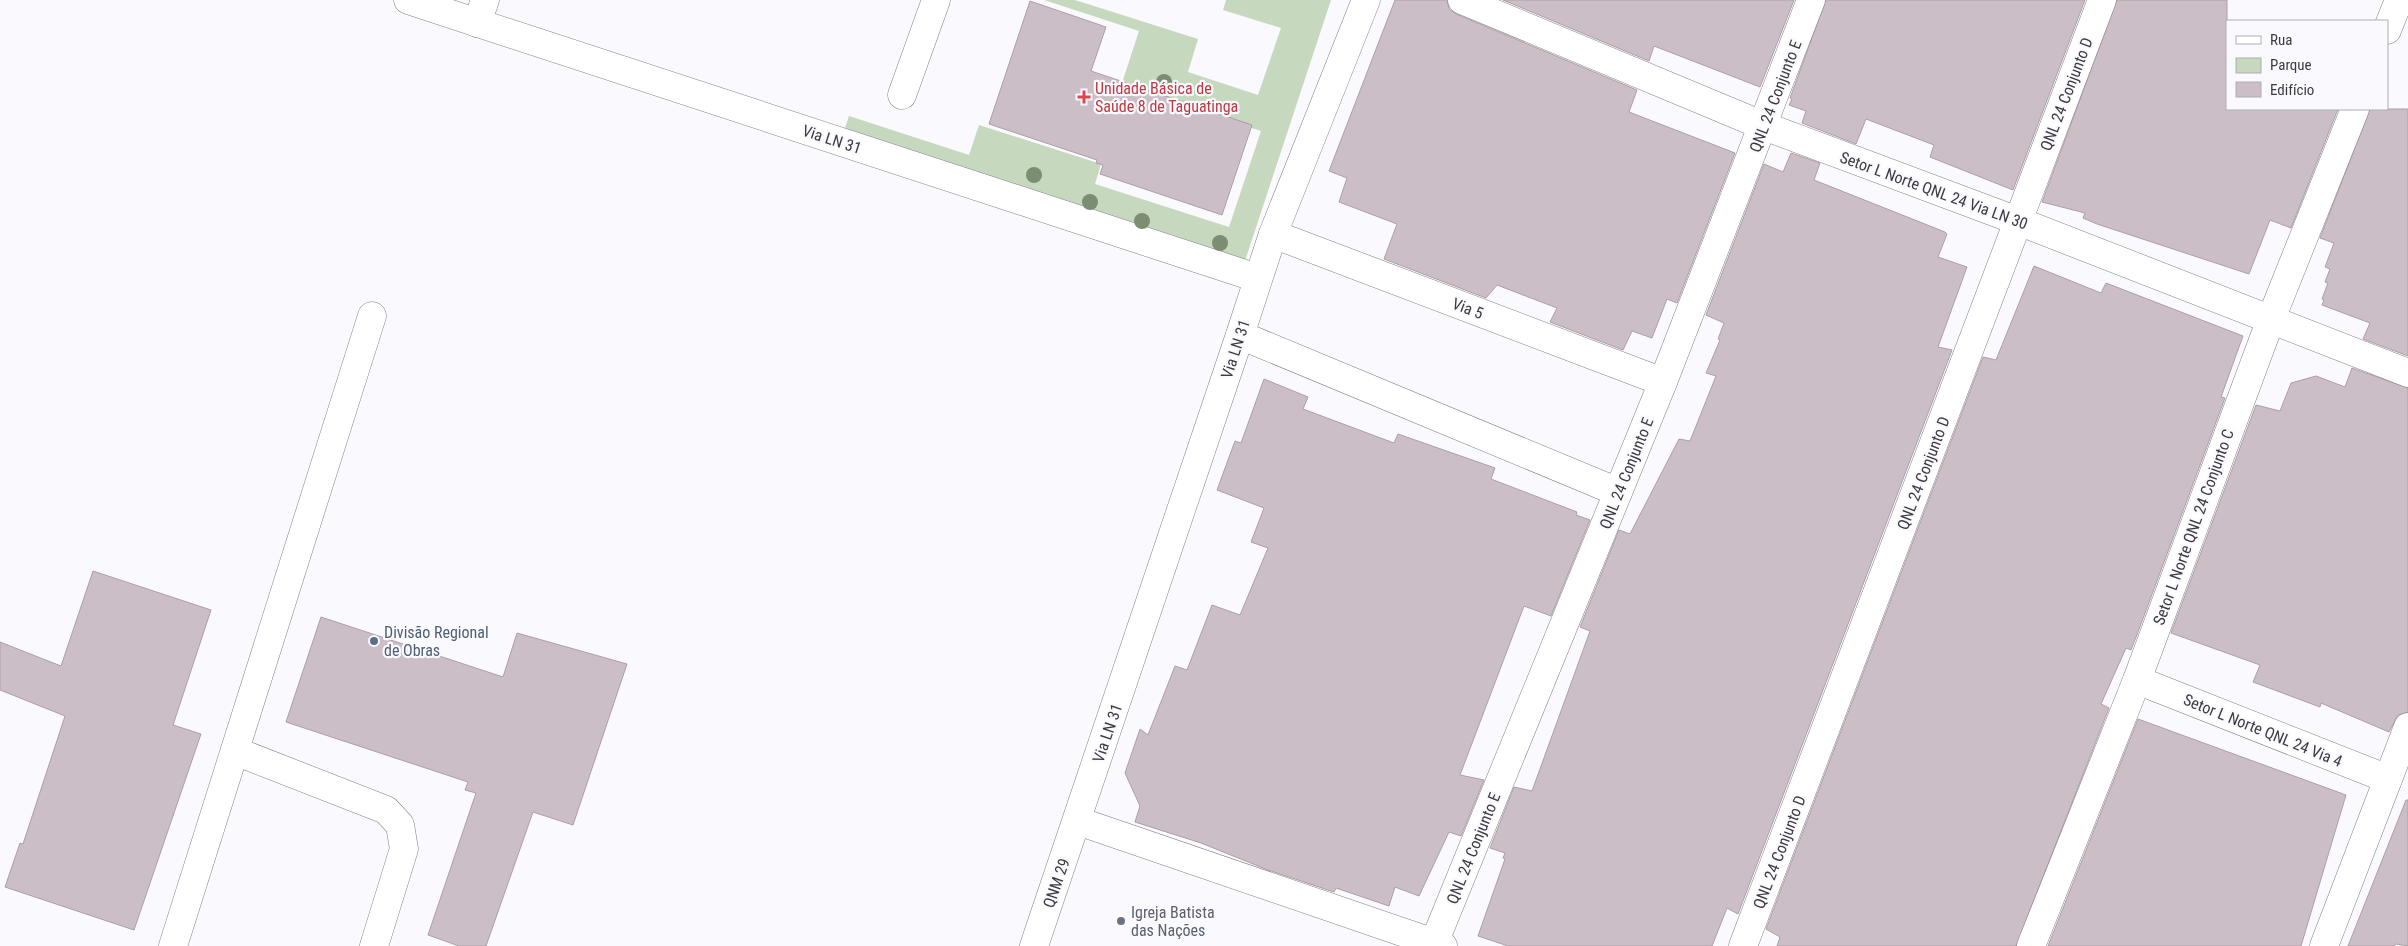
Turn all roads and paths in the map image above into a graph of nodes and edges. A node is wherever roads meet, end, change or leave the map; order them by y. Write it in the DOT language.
graph roads {
  1 [pos="408,0"];
  2 [pos="936,0"];
  3 [pos="1366,0"];
  4 [pos="1462,0"];
  5 [pos="1811,0"];
  6 [pos="2102,0"];
  7 [pos="2399,0"];
  8 [pos="481,11"];
  9 [pos="2388,29"];
  10 [pos="2388,32"];
  11 [pos="2408,42"];
  12 [pos="902,95"];
  13 [pos="2355,110"];
  14 [pos="1764,126"];
  15 [pos="2018,221"];
  16 [pos="1273,234"];
  17 [pos="1257,278"];
  18 [pos="372,316"];
  19 [pos="2270,318"];
  20 [pos="1240,336"];
  21 [pos="2408,373"];
  22 [pos="1663,382"];
  23 [pos="1618,492"];
  24 [pos="2137,680"];
  25 [pos="2408,727"];
  26 [pos="235,751"];
  27 [pos="2388,779"];
  28 [pos="1078,821"];
  29 [pos="1439,944"];
  30 [pos="173,946"];
  31 [pos="374,946"];
  32 [pos="1034,946"];
  33 [pos="1743,946"];
  34 [pos="2031,946"];
  35 [pos="2324,946"];
  1 -- 8 [label="street, Via LN 31"];
  2 -- 12 [label="street"];
  3 -- 16 [label="street, Via LN 31"];
  4 -- 14 [label="street, Setor L Norte QNL 24 Via LN 30"];
  5 -- 14 [label="street, QNL 24 Conjunto E"];
  6 -- 15 [label="street, QNL 24 Conjunto D"];
  7 -- 9 [label="street"];
  8 -- 17 [label="street, Via LN 31"];
  10 -- 11 [label="street"];
  13 -- 19 [label="street, Setor L Norte QNL 24 Conjunto C"];
  14 -- 15 [label="street, Setor L Norte QNL 24 Via LN 30"];
  14 -- 22 [label="street, QNL 24 Conjunto E"];
  15 -- 19 [label="street, Setor L Norte QNL 24 Via LN 30"];
  15 -- 33 [label="street, QNL 24 Conjunto D"];
  16 -- 17 [label="street, Via LN 31"];
  16 -- 22 [label="street, Via 5"];
  17 -- 20 [label="street, Via LN 31"];
  18 -- 26 [label="street"];
  19 -- 21 [label="street, Setor L Norte QNL 24 Via LN 30"];
  19 -- 24 [label="street, Setor L Norte QNL 24 Conjunto C"];
  20 -- 23 [label="street"];
  20 -- 28 [label="street, Via LN 31"];
  22 -- 23 [label="street, QNL 24 Conjunto E"];
  23 -- 29 [label="street, QNL 24 Conjunto E"];
  24 -- 27 [label="street, Setor L Norte QNL 24 Via 4"];
  24 -- 34 [label="street, Setor L Norte QNL 24 Conjunto C"];
  25 -- 27 [label="street"];
  26 -- 30 [label="street"];
  26 -- 31 [label="street"];
  27 -- 35 [label="street"];
  28 -- 29 [label="street"];
  28 -- 32 [label="street, QNM 29"];
}
